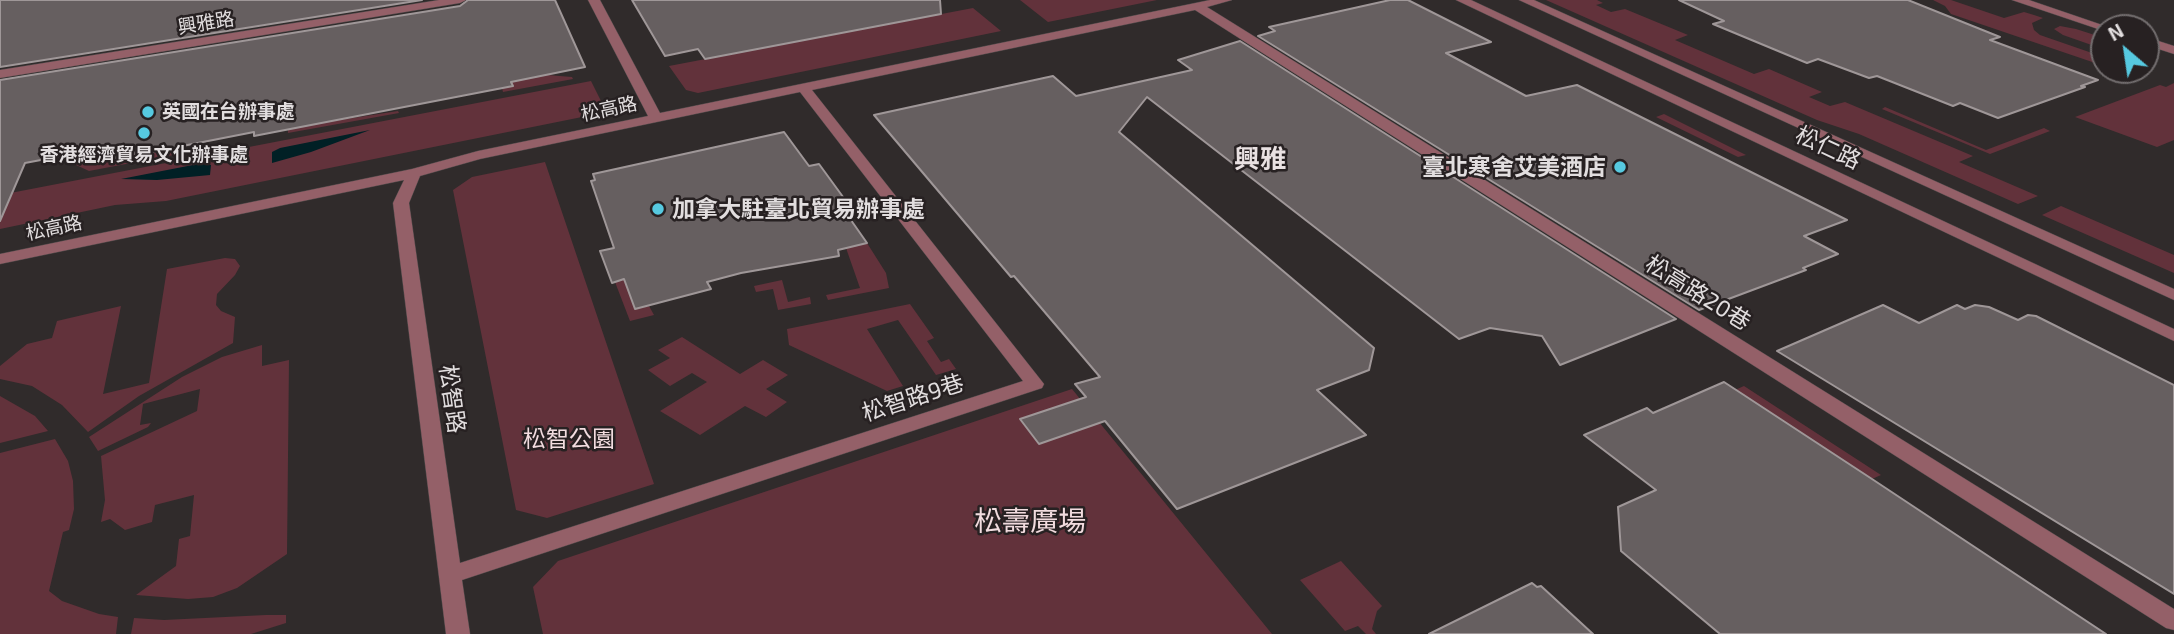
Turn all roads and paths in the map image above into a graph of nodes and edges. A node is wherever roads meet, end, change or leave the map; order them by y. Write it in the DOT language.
graph roads {
  1 [pos="460,0"];
  2 [pos="594,0"];
  3 [pos="1226,0"];
  4 [pos="1462,0"];
  5 [pos="1525,0"];
  6 [pos="2018,0"];
  7 [pos="1197,6"];
  8 [pos="2090,23"];
  9 [pos="0,74"];
  10 [pos="804,88"];
  11 [pos="656,119"];
  12 [pos="414,173"];
  13 [pos="0,259"];
  14 [pos="2174,295"];
  15 [pos="2174,336"];
  16 [pos="450,575"];
  17 [pos="2174,621"];
  18 [pos="458,634"];
  1 -- 9 [label="street, 興雅路"];
  2 -- 11 [label="street"];
  3 -- 7 [label="street, 松高路"];
  4 -- 15 [label="street, 松仁路"];
  5 -- 14 [label="street, 松仁路"];
  6 -- 8 [label="street"];
  7 -- 10 [label="street, 松高路"];
  7 -- 17 [label="street, 松高路20巷"];
  10 -- 11 [label="street, 松高路"];
  10 -- 16 [label="street, 松智路9巷"];
  11 -- 12 [label="street, 松高路"];
  12 -- 13 [label="street, 松高路"];
  12 -- 16 [label="street, 松智路"];
  16 -- 18 [label="street, 松智路"];
}
